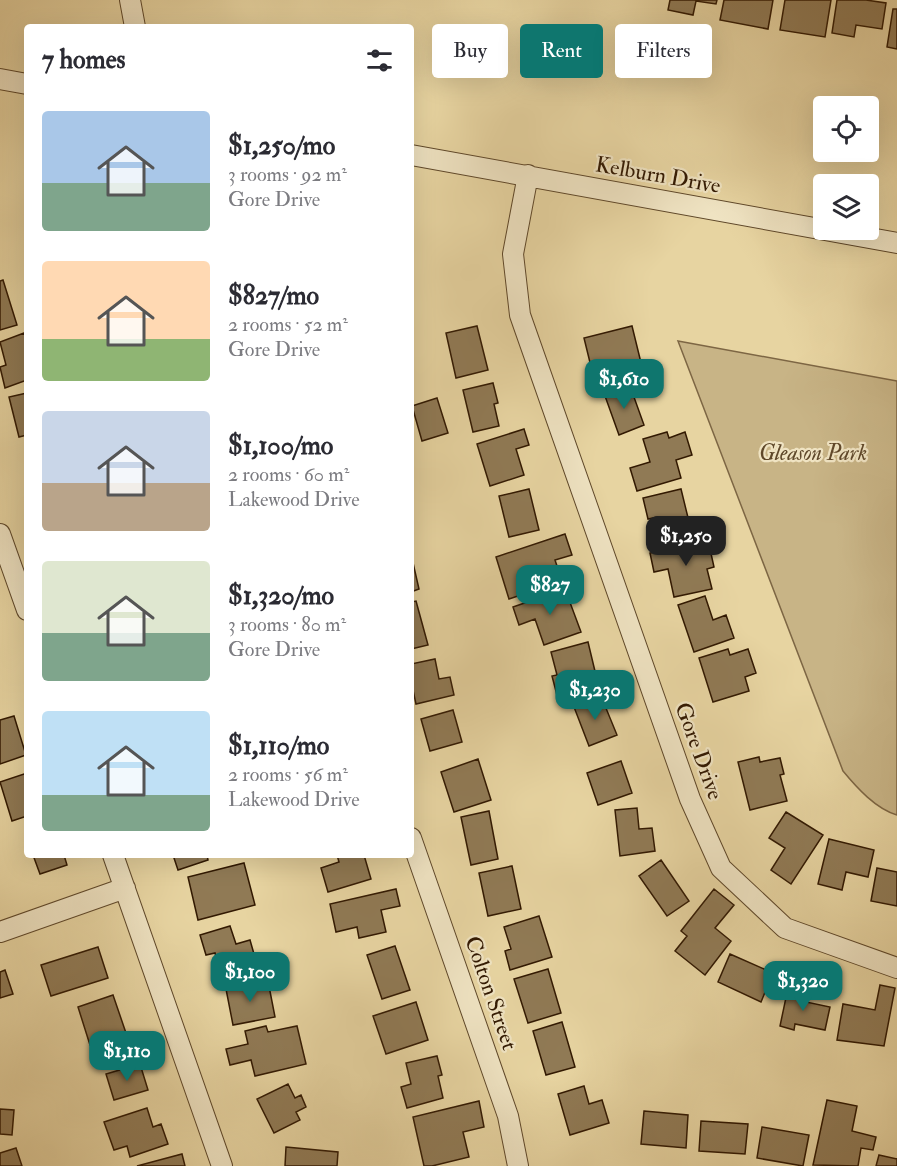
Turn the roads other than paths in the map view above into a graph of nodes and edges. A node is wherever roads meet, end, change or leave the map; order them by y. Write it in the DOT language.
graph roads {
  1 [pos="130,0"];
  2 [pos="134,24"];
  3 [pos="0,79"];
  4 [pos="24,83"];
  5 [pos="414,156"];
  6 [pos="528,175"];
  7 [pos="897,243"];
  8 [pos="0,534"];
  9 [pos="24,602"];
  10 [pos="414,847"];
  11 [pos="114,858"];
  12 [pos="125,888"];
  13 [pos="0,932"];
  14 [pos="897,969"];
  15 [pos="222,1166"];
  16 [pos="518,1166"];
  1 -- 2 [label="street"];
  3 -- 4 [label="street"];
  5 -- 6 [label="street, Kelburn Drive"];
  6 -- 7 [label="street, Kelburn Drive"];
  6 -- 14 [label="street, Gore Drive"];
  8 -- 9 [label="street"];
  10 -- 16 [label="street, Colton Street"];
  11 -- 12 [label="street"];
  12 -- 13 [label="street"];
  12 -- 15 [label="street"];
}
